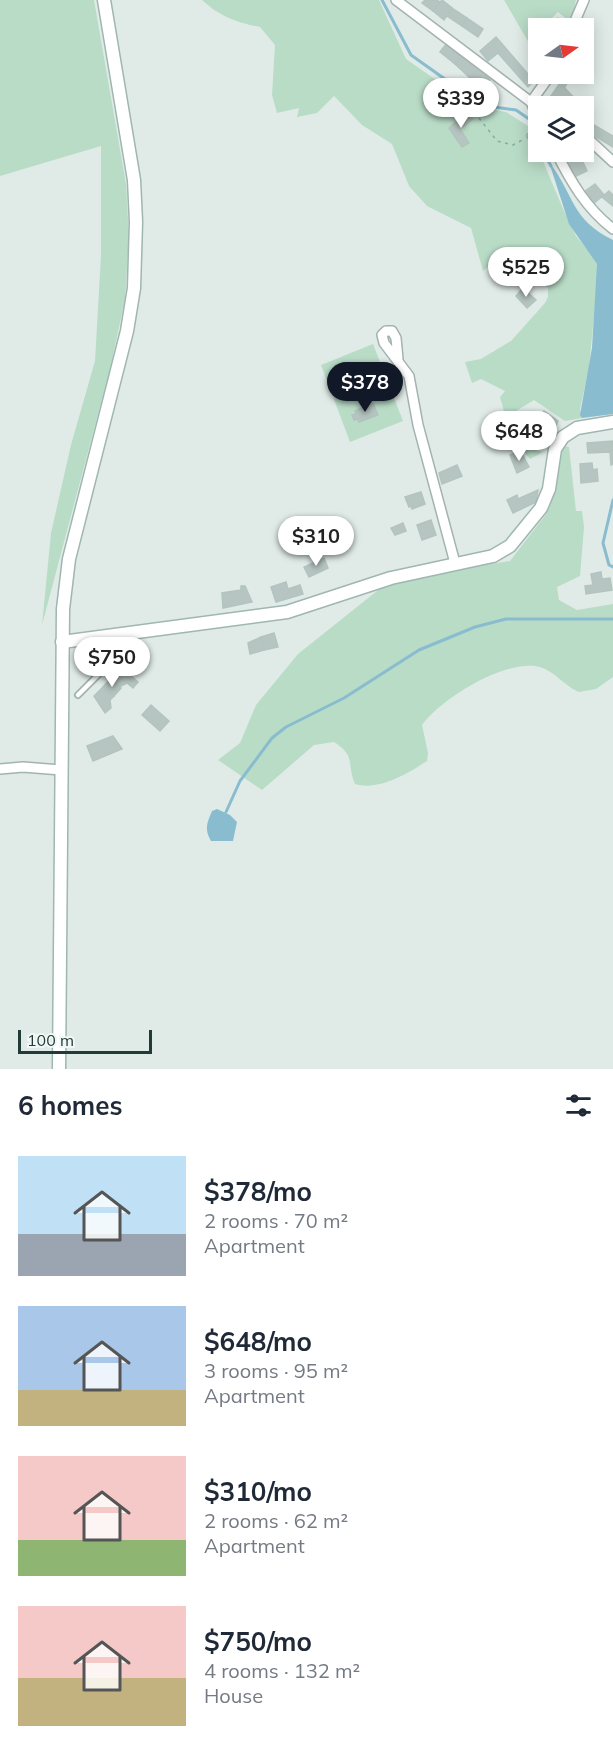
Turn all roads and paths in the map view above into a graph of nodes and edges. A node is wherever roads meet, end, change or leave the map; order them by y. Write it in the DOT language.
graph roads {
  1 [pos="104,0"];
  2 [pos="396,0"];
  3 [pos="584,0"];
  4 [pos="576,18"];
  5 [pos="528,100"];
  6 [pos="479,118"];
  7 [pos="528,138"];
  8 [pos="594,144"];
  9 [pos="562,162"];
  10 [pos="613,162"];
  11 [pos="613,229"];
  12 [pos="398,359"];
  13 [pos="613,422"];
  14 [pos="454,563"];
  15 [pos="110,635"];
  16 [pos="62,642"];
  17 [pos="78,694"];
  18 [pos="0,769"];
  19 [pos="61,770"];
  20 [pos="59,1069"];
  1 -- 16 [label="main road"];
  2 -- 5 [label="street"];
  3 -- 4 [label="street"];
  6 -- 7 [label="path"];
  8 -- 10 [label="street"];
  9 -- 11 [label="street"];
  12 -- 14 [label="street"];
  13 -- 14 [label="main road"];
  14 -- 15 [label="main road"];
  15 -- 16 [label="main road"];
  15 -- 17 [label="lane"];
  16 -- 19 [label="main road"];
  18 -- 19 [label="street"];
  19 -- 20 [label="main road"];
}
